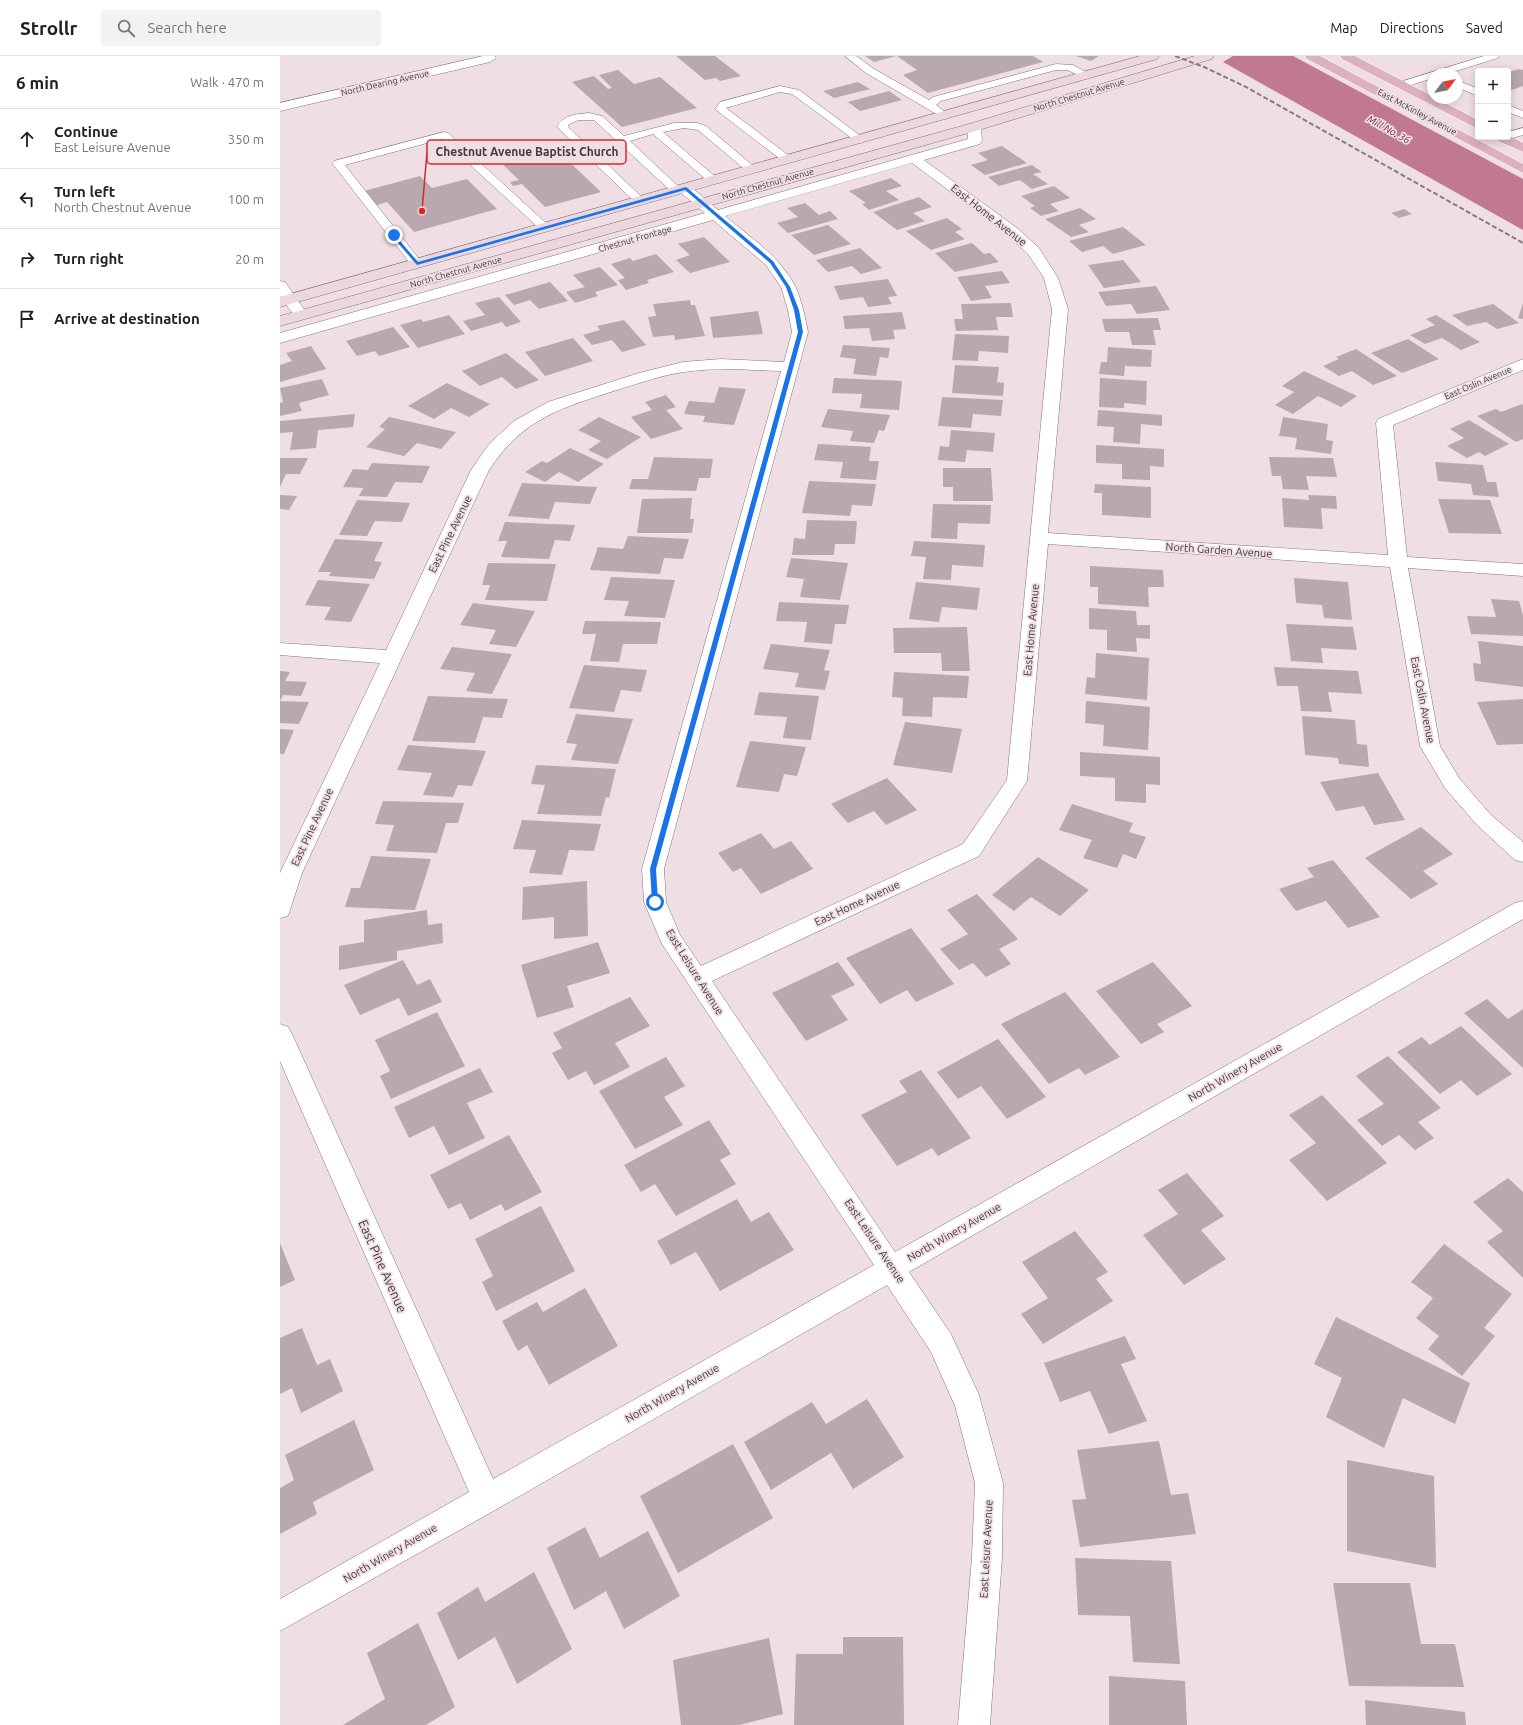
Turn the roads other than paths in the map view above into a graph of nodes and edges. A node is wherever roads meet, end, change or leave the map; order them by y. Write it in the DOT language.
graph roads {
  1 [pos="850,56"];
  2 [pos="1153,56"];
  3 [pos="1208,56"];
  4 [pos="1311,56"];
  5 [pos="1346,56"];
  6 [pos="1494,56"];
  7 [pos="489,57"];
  8 [pos="1052,59"];
  9 [pos="1180,60"];
  10 [pos="1069,67"];
  11 [pos="1455,68"];
  12 [pos="1086,76"];
  13 [pos="1427,77"];
  14 [pos="1400,85"];
  15 [pos="1463,86"];
  16 [pos="1475,92"];
  17 [pos="930,105"];
  18 [pos="1523,106"];
  19 [pos="280,107"];
  20 [pos="1511,109"];
  21 [pos="1511,109"];
  22 [pos="1523,115"];
  23 [pos="945,116"];
  24 [pos="1425,116"];
  25 [pos="1475,123"];
  26 [pos="974,127"];
  27 [pos="656,131"];
  28 [pos="1523,131"];
  29 [pos="1511,135"];
  30 [pos="623,140"];
  31 [pos="861,140"];
  32 [pos="1509,140"];
  33 [pos="1523,148"];
  34 [pos="879,153"];
  35 [pos="1523,158"];
  36 [pos="915,159"];
  37 [pos="788,160"];
  38 [pos="1523,169"];
  39 [pos="752,170"];
  40 [pos="714,181"];
  41 [pos="681,190"];
  42 [pos="640,201"];
  43 [pos="710,209"];
  44 [pos="545,228"];
  45 [pos="417,264"];
  46 [pos="280,285"];
  47 [pos="285,301"];
  48 [pos="301,315"];
  49 [pos="280,321"];
  50 [pos="280,338"];
  51 [pos="1523,364"];
  52 [pos="791,367"];
  53 [pos="1039,538"];
  54 [pos="1398,561"];
  55 [pos="1523,570"];
  56 [pos="280,649"];
  57 [pos="391,657"];
  58 [pos="1523,854"];
  59 [pos="1523,909"];
  60 [pos="280,910"];
  61 [pos="697,978"];
  62 [pos="280,1034"];
  63 [pos="892,1267"];
  64 [pos="487,1498"];
  65 [pos="280,1616"];
  66 [pos="974,1725"];
  1 -- 17 [label="lane"];
  2 -- 12 [label="main road, North Chestnut Avenue"];
  3 -- 9 [label="main road, North Chestnut Avenue"];
  4 -- 24 [label="main road, East McKinley Avenue"];
  5 -- 14 [label="main road, East McKinley Avenue"];
  6 -- 11 [label="lane"];
  7 -- 19 [label="street, North Dearing Avenue"];
  8 -- 10 [label="lane"];
  9 -- 26 [label="main road, North Chestnut Avenue"];
  10 -- 12 [label="lane"];
  10 -- 17 [label="lane"];
  12 -- 23 [label="main road, North Chestnut Avenue"];
  13 -- 14 [label="lane"];
  14 -- 25 [label="main road, East McKinley Avenue"];
  15 -- 16 [label="lane"];
  17 -- 23 [label="lane"];
  18 -- 20 [label="lane"];
  21 -- 22 [label="lane"];
  23 -- 31 [label="main road, North Chestnut Avenue"];
  23 -- 34 [label="main road"];
  24 -- 35 [label="main road"];
  24 -- 38 [label="main road, East McKinley Avenue"];
  26 -- 34 [label="main road, North Chestnut Avenue"];
  26 -- 36 [label="street, Chestnut Frontage"];
  27 -- 30 [label="lane"];
  27 -- 39 [label="lane"];
  27 -- 40 [label="lane"];
  28 -- 29 [label="lane"];
  30 -- 41 [label="lane"];
  30 -- 42 [label="lane"];
  31 -- 37 [label="main road, North Chestnut Avenue"];
  31 -- 37 [label="lane"];
  32 -- 33 [label="main road"];
  34 -- 43 [label="main road, North Chestnut Avenue"];
  36 -- 43 [label="street, Chestnut Frontage"];
  36 -- 53 [label="street, East Home Avenue"];
  37 -- 39 [label="main road, North Chestnut Avenue"];
  39 -- 40 [label="main road, North Chestnut Avenue"];
  40 -- 41 [label="main road, North Chestnut Avenue"];
  41 -- 42 [label="main road, North Chestnut Avenue"];
  41 -- 43 [label="street, East Leisure Avenue"];
  42 -- 44 [label="main road, North Chestnut Avenue"];
  43 -- 48 [label="main road, North Chestnut Avenue"];
  43 -- 50 [label="street, Chestnut Frontage"];
  43 -- 52 [label="street, East Leisure Avenue"];
  44 -- 45 [label="main road, North Chestnut Avenue"];
  44 -- 45 [label="lane"];
  45 -- 47 [label="main road, North Chestnut Avenue"];
  46 -- 47 [label="street"];
  47 -- 48 [label="street"];
  48 -- 49 [label="main road, North Chestnut Avenue"];
  51 -- 54 [label="street, East Oslin Avenue"];
  52 -- 57 [label="street, East Pine Avenue"];
  52 -- 61 [label="street, East Leisure Avenue"];
  53 -- 54 [label="street, North Garden Avenue"];
  53 -- 61 [label="street, East Home Avenue"];
  54 -- 55 [label="street"];
  54 -- 58 [label="street, East Oslin Avenue"];
  56 -- 57 [label="street"];
  57 -- 60 [label="street, East Pine Avenue"];
  59 -- 63 [label="street, North Winery Avenue"];
  61 -- 63 [label="street, East Leisure Avenue"];
  62 -- 64 [label="street, East Pine Avenue"];
  63 -- 64 [label="street, North Winery Avenue"];
  63 -- 66 [label="street, East Leisure Avenue"];
  64 -- 65 [label="street, North Winery Avenue"];
}
